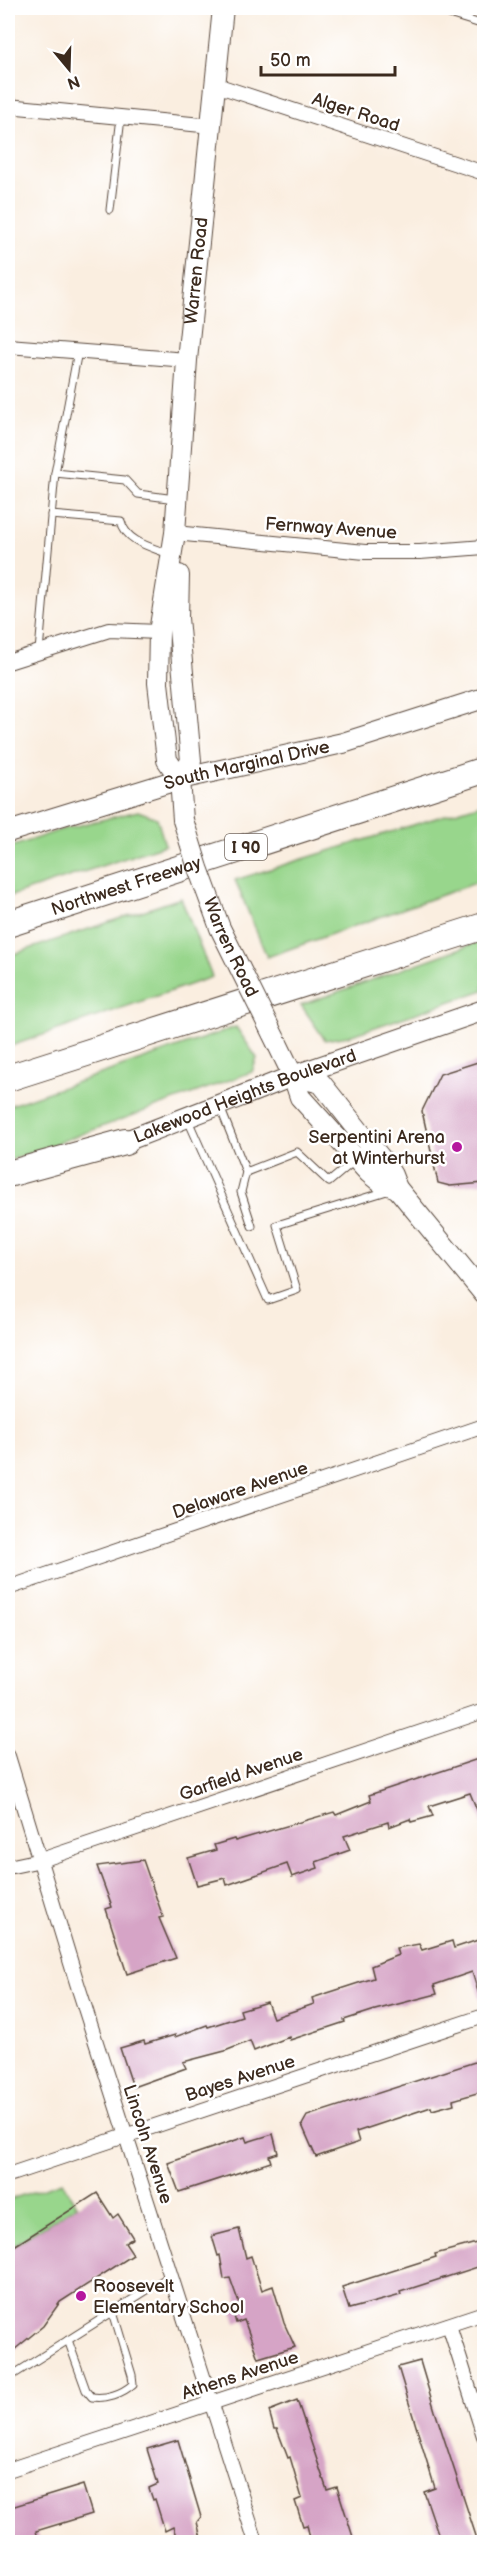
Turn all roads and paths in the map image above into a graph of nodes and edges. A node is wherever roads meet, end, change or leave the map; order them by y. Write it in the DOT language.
graph roads {
  1 [pos="224,8"];
  2 [pos="433,8"];
  3 [pos="466,8"];
  4 [pos="462,18"];
  5 [pos="484,25"];
  6 [pos="216,85"];
  7 [pos="8,106"];
  8 [pos="121,117"];
  9 [pos="212,126"];
  10 [pos="484,173"];
  11 [pos="110,210"];
  12 [pos="8,346"];
  13 [pos="78,351"];
  14 [pos="187,360"];
  15 [pos="55,473"];
  16 [pos="177,499"];
  17 [pos="51,515"];
  18 [pos="175,533"];
  19 [pos="484,547"];
  20 [pos="171,555"];
  21 [pos="159,632"];
  22 [pos="39,651"];
  23 [pos="8,662"];
  24 [pos="484,698"];
  25 [pos="484,770"];
  26 [pos="180,779"];
  27 [pos="8,832"];
  28 [pos="8,924"];
  29 [pos="484,926"];
  30 [pos="484,1010"];
  31 [pos="293,1076"];
  32 [pos="8,1078"];
  33 [pos="219,1105"];
  34 [pos="187,1117"];
  35 [pos="125,1142"];
  36 [pos="357,1159"];
  37 [pos="246,1172"];
  38 [pos="8,1174"];
  39 [pos="8,1188"];
  40 [pos="397,1188"];
  41 [pos="252,1226"];
  42 [pos="484,1294"];
  43 [pos="484,1426"];
  44 [pos="8,1588"];
  45 [pos="484,1711"];
  46 [pos="8,1756"];
  47 [pos="41,1860"];
  48 [pos="8,1867"];
  49 [pos="484,2016"];
  50 [pos="126,2135"];
  51 [pos="8,2175"];
  52 [pos="171,2275"];
  53 [pos="113,2312"];
  54 [pos="484,2313"];
  55 [pos="448,2325"];
  56 [pos="68,2340"];
  57 [pos="8,2378"];
  58 [pos="212,2403"];
  59 [pos="484,2436"];
  60 [pos="8,2470"];
  61 [pos="256,2542"];
  1 -- 6 [label="main road, Warren Road"];
  2 -- 4 [label="lane"];
  3 -- 4 [label="lane"];
  4 -- 5 [label="lane"];
  6 -- 9 [label="main road, Warren Road"];
  6 -- 10 [label="street, Alger Road"];
  7 -- 8 [label="street"];
  8 -- 9 [label="street"];
  8 -- 11 [label="lane"];
  9 -- 14 [label="main road, Warren Road"];
  12 -- 13 [label="street"];
  13 -- 14 [label="street"];
  13 -- 15 [label="lane"];
  14 -- 16 [label="main road, Warren Road"];
  15 -- 16 [label="lane"];
  15 -- 17 [label="lane"];
  16 -- 18 [label="main road, Warren Road"];
  17 -- 20 [label="lane"];
  17 -- 22 [label="lane"];
  18 -- 19 [label="street, Fernway Avenue"];
  18 -- 20 [label="main road, Warren Road"];
  18 -- 26 [label="main road, Warren Road"];
  20 -- 21 [label="main road, Warren Road"];
  21 -- 22 [label="street"];
  21 -- 26 [label="main road, Warren Road"];
  22 -- 23 [label="street"];
  24 -- 26 [label="main road, South Marginal Drive"];
  25 -- 28 [label="highway, Northwest Freeway / I 90"];
  26 -- 27 [label="main road, South Marginal Drive"];
  26 -- 31 [label="main road, Warren Road, bridge"];
  29 -- 32 [label="highway"];
  30 -- 31 [label="main road, Lakewood Heights Boulevard"];
  31 -- 33 [label="main road, Lakewood Heights Boulevard"];
  31 -- 36 [label="main road, Warren Road"];
  31 -- 40 [label="main road, Warren Road"];
  33 -- 34 [label="main road, Lakewood Heights Boulevard"];
  33 -- 37 [label="lane"];
  34 -- 35 [label="main road, Lakewood Heights Boulevard"];
  34 -- 40 [label="lane"];
  35 -- 38 [label="highway"];
  35 -- 39 [label="main road, Lakewood Heights Boulevard"];
  36 -- 37 [label="lane"];
  36 -- 40 [label="main road, Warren Road"];
  37 -- 41 [label="lane"];
  40 -- 42 [label="main road, Warren Road"];
  43 -- 44 [label="street, Delaware Avenue"];
  45 -- 47 [label="street, Garfield Avenue"];
  46 -- 47 [label="street, Lincoln Avenue"];
  47 -- 48 [label="street, Garfield Avenue"];
  47 -- 50 [label="street, Lincoln Avenue"];
  49 -- 50 [label="street, Bayes Avenue"];
  50 -- 51 [label="street, Bayes Avenue"];
  50 -- 52 [label="street, Lincoln Avenue"];
  52 -- 53 [label="lane"];
  52 -- 58 [label="street, Lincoln Avenue"];
  53 -- 56 [label="lane"];
  53 -- 56 [label="lane"];
  54 -- 55 [label="street, Athens Avenue"];
  55 -- 58 [label="street, Athens Avenue"];
  55 -- 59 [label="street"];
  56 -- 57 [label="lane"];
  58 -- 60 [label="street, Athens Avenue"];
  58 -- 61 [label="street, Lincoln Avenue"];
}
